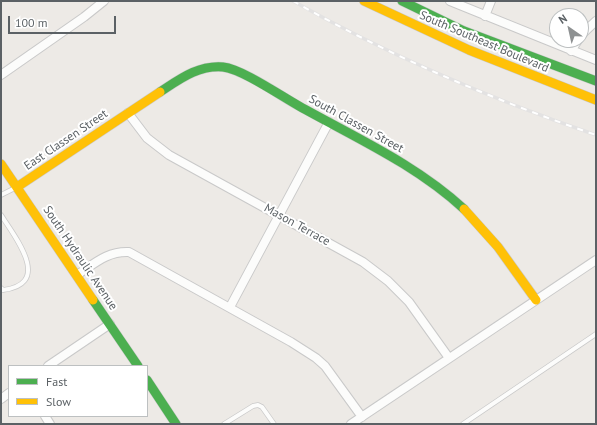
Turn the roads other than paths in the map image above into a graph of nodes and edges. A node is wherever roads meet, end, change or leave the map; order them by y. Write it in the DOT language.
graph roads {
  1 [pos="104,1"];
  2 [pos="364,1"];
  3 [pos="402,1"];
  4 [pos="450,1"];
  5 [pos="491,1"];
  6 [pos="485,16"];
  7 [pos="573,48"];
  8 [pos="571,51"];
  9 [pos="596,60"];
  10 [pos="1,75"];
  11 [pos="596,81"];
  12 [pos="596,100"];
  13 [pos="128,113"];
  14 [pos="329,122"];
  15 [pos="1,164"];
  16 [pos="17,187"];
  17 [pos="1,195"];
  18 [pos="278,214"];
  19 [pos="1,215"];
  20 [pos="596,260"];
  21 [pos="77,275"];
  22 [pos="2,290"];
  23 [pos="536,300"];
  24 [pos="230,307"];
  25 [pos="110,324"];
  26 [pos="596,334"];
  27 [pos="449,358"];
  28 [pos="49,365"];
  29 [pos="137,365"];
  30 [pos="148,382"];
  31 [pos="362,417"];
  32 [pos="176,424"];
  33 [pos="224,424"];
  34 [pos="274,424"];
  35 [pos="351,424"];
  36 [pos="463,424"];
  1 -- 10 [label="street"];
  2 -- 12 [label="street, South Southeast Boulevard"];
  3 -- 11 [label="street, South Southeast Boulevard"];
  4 -- 6 [label="street"];
  5 -- 6 [label="street"];
  6 -- 8 [label="street"];
  7 -- 8 [label="street"];
  8 -- 9 [label="street"];
  13 -- 14 [label="street, South Classen Street"];
  13 -- 16 [label="street, East Classen Street"];
  13 -- 18 [label="street, Mason Terrace"];
  14 -- 18 [label="street"];
  14 -- 23 [label="street, South Classen Street"];
  15 -- 16 [label="street, South Hydraulic Avenue"];
  16 -- 17 [label="lane"];
  16 -- 21 [label="street, South Hydraulic Avenue"];
  18 -- 24 [label="street"];
  18 -- 27 [label="street, Mason Terrace"];
  19 -- 22 [label="lane"];
  20 -- 23 [label="street"];
  21 -- 24 [label="street"];
  21 -- 25 [label="street, South Hydraulic Avenue"];
  23 -- 27 [label="street"];
  24 -- 31 [label="street"];
  25 -- 28 [label="street"];
  25 -- 29 [label="street, South Hydraulic Avenue"];
  26 -- 36 [label="lane"];
  27 -- 31 [label="street"];
  30 -- 32 [label="street"];
  31 -- 35 [label="street"];
  33 -- 34 [label="lane"];
}
